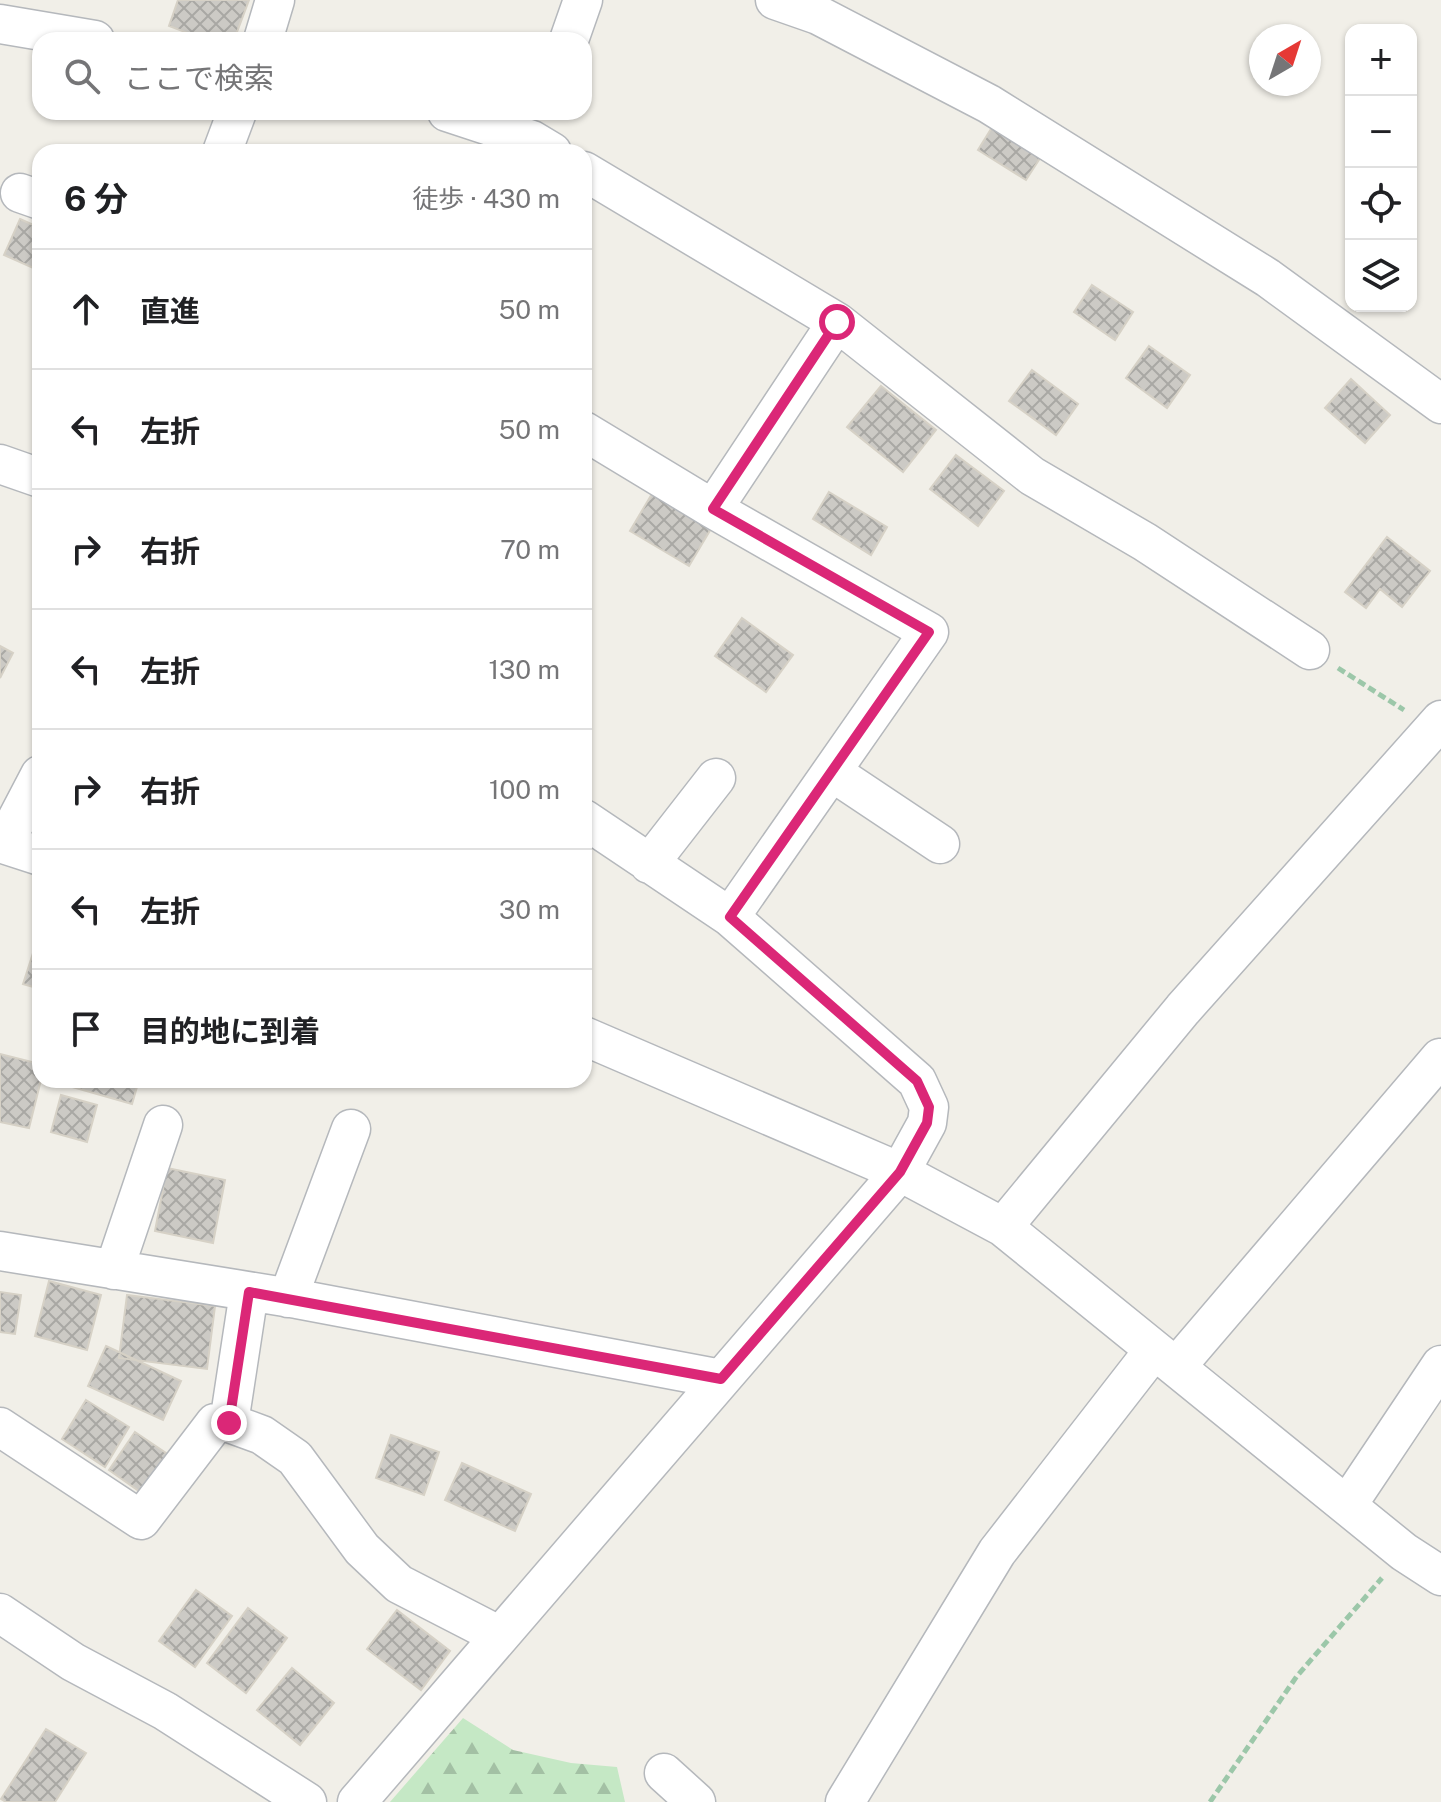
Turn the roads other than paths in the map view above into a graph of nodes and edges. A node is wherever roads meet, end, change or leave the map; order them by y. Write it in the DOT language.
graph roads {
  1 [pos="275,0"];
  2 [pos="583,0"];
  3 [pos="775,0"];
  4 [pos="0,24"];
  5 [pos="48,32"];
  6 [pos="265,32"];
  7 [pos="572,32"];
  8 [pos="234,120"];
  9 [pos="480,120"];
  10 [pos="542,135"];
  11 [pos="225,144"];
  12 [pos="592,176"];
  13 [pos="837,322"];
  14 [pos="1441,404"];
  15 [pos="592,436"];
  16 [pos="0,464"];
  17 [pos="32,475"];
  18 [pos="713,509"];
  19 [pos="1310,650"];
  20 [pos="1436,724"];
  21 [pos="832,772"];
  22 [pos="716,778"];
  23 [pos="32,790"];
  24 [pos="592,825"];
  25 [pos="2,844"];
  26 [pos="940,844"];
  27 [pos="32,853"];
  28 [pos="649,864"];
  29 [pos="730,917"];
  30 [pos="592,1039"];
  31 [pos="1440,1058"];
  32 [pos="163,1125"];
  33 [pos="351,1129"];
  34 [pos="900,1172"];
  35 [pos="1003,1227"];
  36 [pos="0,1251"];
  37 [pos="114,1270"];
  38 [pos="249,1292"];
  39 [pos="288,1298"];
  40 [pos="1165,1358"];
  41 [pos="1441,1365"];
  42 [pos="721,1379"];
  43 [pos="229,1423"];
  44 [pos="0,1427"];
  45 [pos="1348,1504"];
  46 [pos="1441,1576"];
  47 [pos="0,1613"];
  48 [pos="500,1636"];
  49 [pos="664,1773"];
  50 [pos="307,1802"];
  51 [pos="357,1802"];
  52 [pos="696,1802"];
  53 [pos="845,1802"];
  1 -- 6 [label="street"];
  2 -- 7 [label="street"];
  3 -- 14 [label="street"];
  4 -- 5 [label="street"];
  8 -- 11 [label="street"];
  9 -- 10 [label="street"];
  12 -- 13 [label="street"];
  13 -- 18 [label="street"];
  13 -- 19 [label="street"];
  15 -- 18 [label="street"];
  16 -- 17 [label="street"];
  18 -- 21 [label="street"];
  20 -- 35 [label="street"];
  21 -- 26 [label="street"];
  21 -- 29 [label="street"];
  22 -- 28 [label="street"];
  23 -- 25 [label="street"];
  24 -- 28 [label="street"];
  25 -- 27 [label="street"];
  28 -- 29 [label="street"];
  29 -- 34 [label="street"];
  30 -- 34 [label="street"];
  31 -- 40 [label="street"];
  32 -- 37 [label="street"];
  33 -- 39 [label="street"];
  34 -- 35 [label="street"];
  34 -- 42 [label="street"];
  35 -- 40 [label="street"];
  36 -- 37 [label="street"];
  37 -- 38 [label="street"];
  38 -- 39 [label="street"];
  38 -- 43 [label="street"];
  39 -- 42 [label="street"];
  40 -- 45 [label="street"];
  40 -- 53 [label="street"];
  41 -- 45 [label="street"];
  42 -- 48 [label="street"];
  43 -- 44 [label="street"];
  43 -- 48 [label="street"];
  45 -- 46 [label="street"];
  47 -- 50 [label="street"];
  48 -- 51 [label="street"];
  49 -- 52 [label="street"];
}
